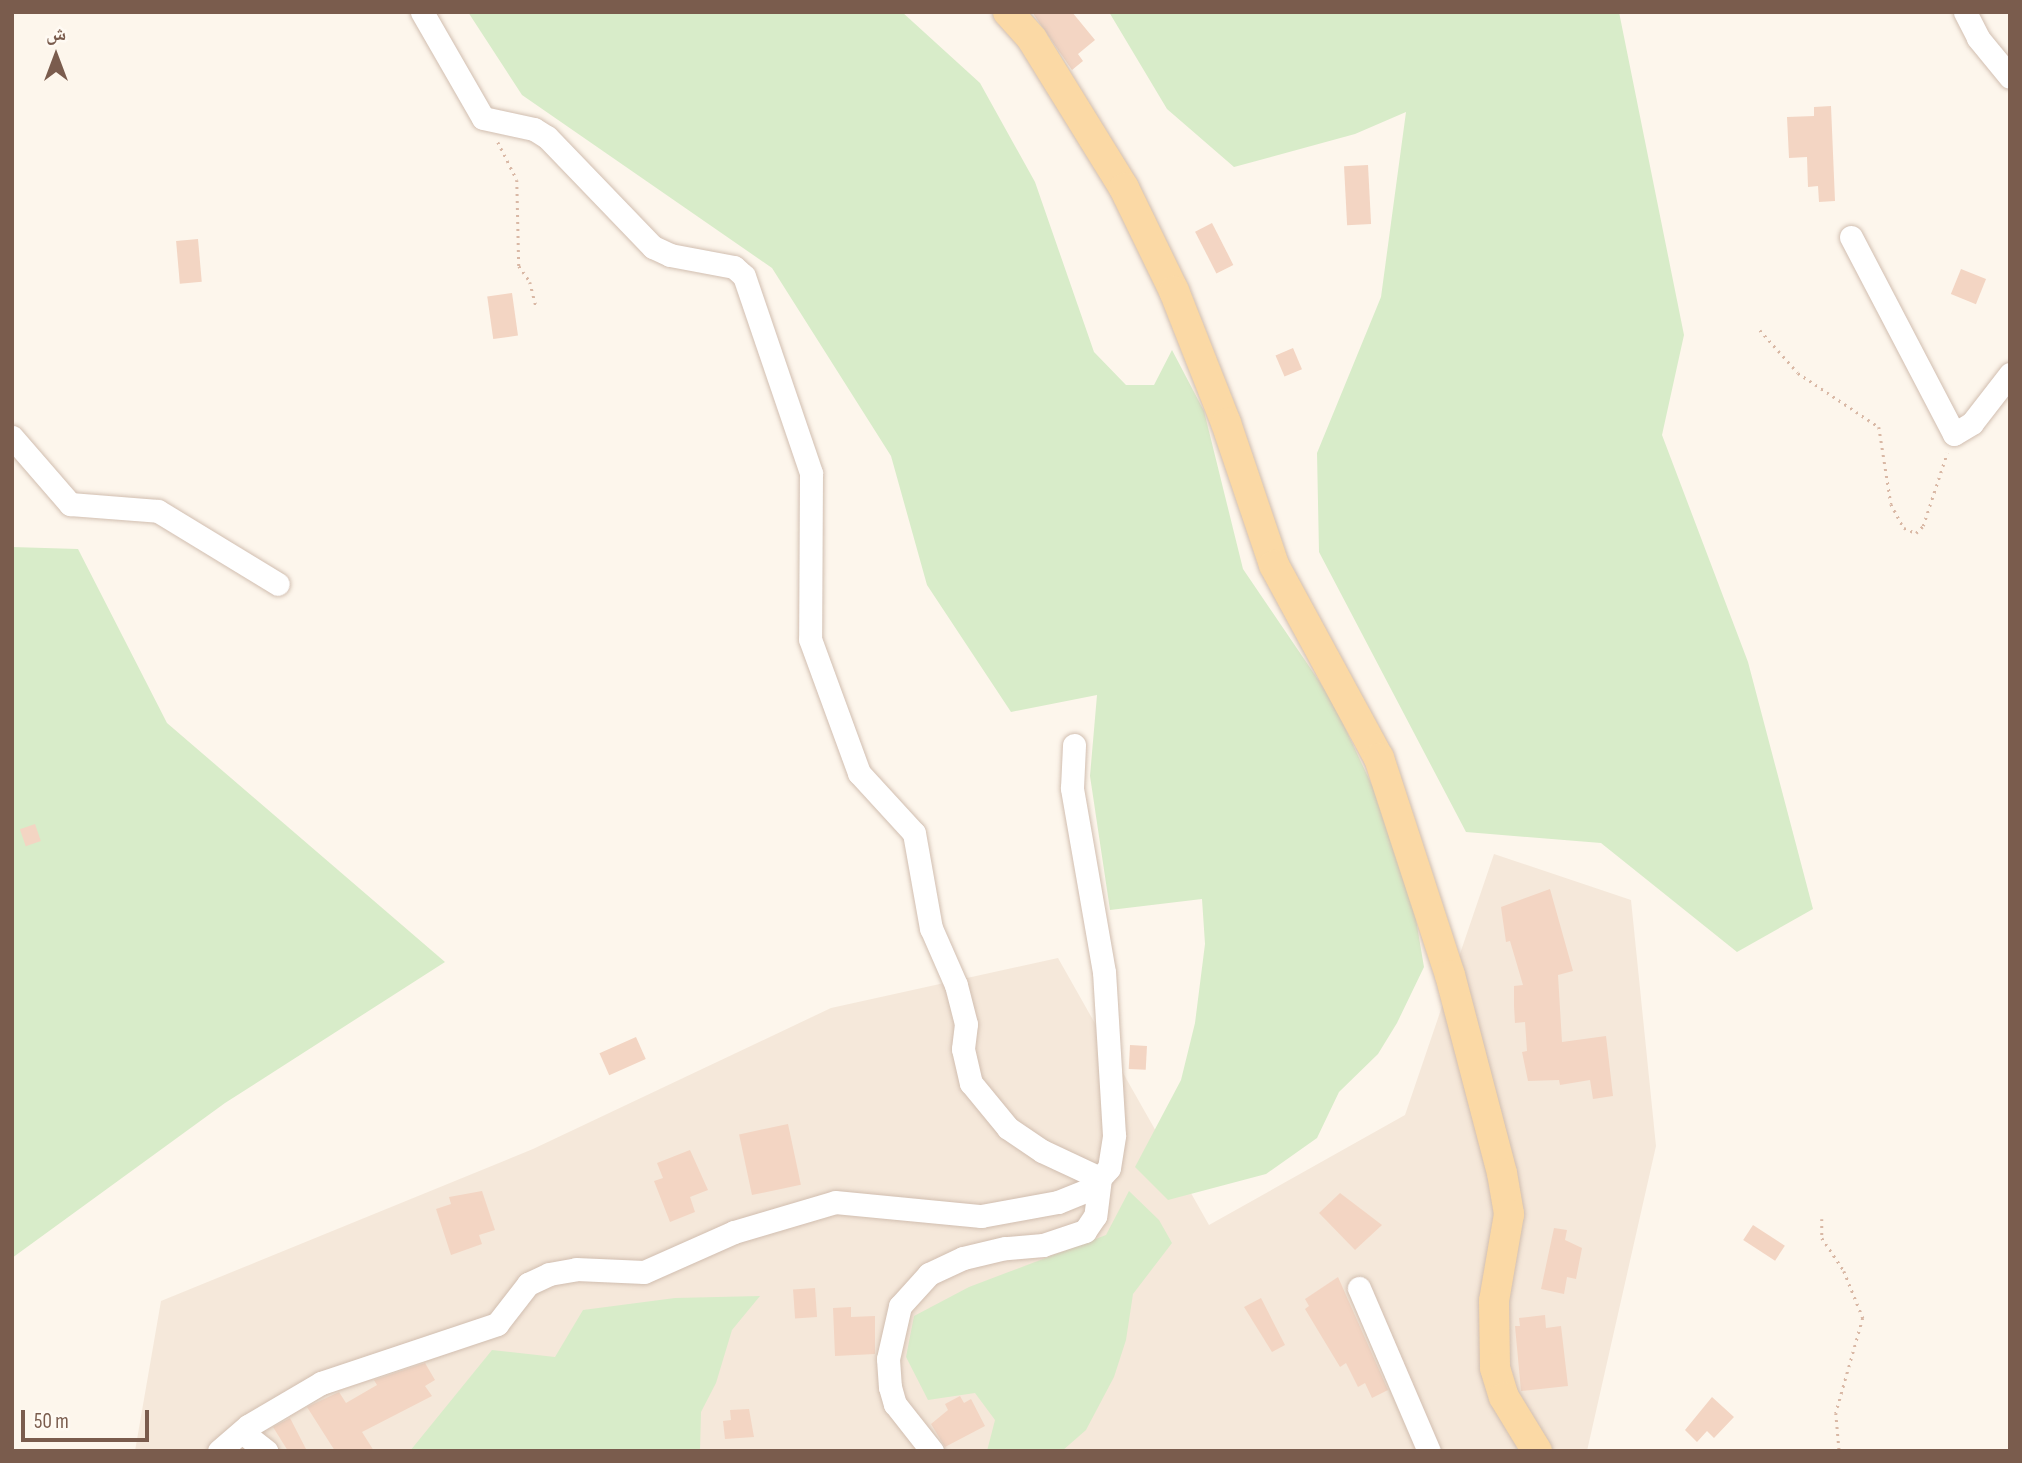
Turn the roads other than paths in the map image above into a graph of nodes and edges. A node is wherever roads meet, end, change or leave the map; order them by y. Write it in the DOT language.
graph roads {
  1 [pos="422,12"];
  2 [pos="1008,12"];
  3 [pos="1965,12"];
  4 [pos="2010,77"];
  5 [pos="1851,237"];
  6 [pos="2010,374"];
  7 [pos="12,437"];
  8 [pos="278,583"];
  9 [pos="1074,745"];
  10 [pos="1100,1178"];
  11 [pos="1359,1288"];
  12 [pos="242,1432"];
  13 [pos="219,1451"];
  14 [pos="267,1451"];
  15 [pos="932,1451"];
  16 [pos="1429,1451"];
  17 [pos="1537,1451"];
  1 -- 10 [label="street"];
  2 -- 17 [label="main road"];
  3 -- 4 [label="street"];
  5 -- 6 [label="street"];
  7 -- 8 [label="street"];
  9 -- 10 [label="street"];
  10 -- 12 [label="street"];
  10 -- 15 [label="street"];
  11 -- 16 [label="street"];
  12 -- 13 [label="street"];
  12 -- 14 [label="street"];
}
